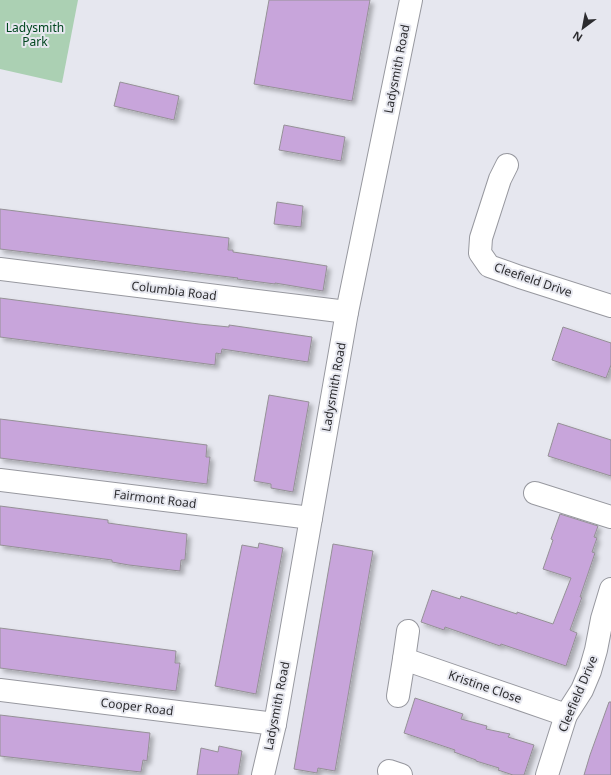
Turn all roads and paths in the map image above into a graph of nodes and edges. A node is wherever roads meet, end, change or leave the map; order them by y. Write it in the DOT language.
graph roads {
  1 [pos="411,0"];
  2 [pos="507,165"];
  3 [pos="0,269"];
  4 [pos="611,306"];
  5 [pos="347,312"];
  6 [pos="0,480"];
  7 [pos="535,493"];
  8 [pos="611,517"];
  9 [pos="311,518"];
  10 [pos="611,589"];
  11 [pos="408,631"];
  12 [pos="404,660"];
  13 [pos="0,690"];
  14 [pos="398,696"];
  15 [pos="566,715"];
  16 [pos="275,724"];
  17 [pos="263,775"];
  18 [pos="548,775"];
  1 -- 5 [label="street, Ladysmith Road"];
  2 -- 4 [label="street, Cleefield Drive"];
  3 -- 5 [label="street, Columbia Road"];
  5 -- 9 [label="street, Ladysmith Road"];
  6 -- 9 [label="street, Fairmont Road"];
  7 -- 8 [label="street"];
  9 -- 16 [label="street, Ladysmith Road"];
  10 -- 15 [label="street, Cleefield Drive"];
  11 -- 12 [label="street"];
  12 -- 14 [label="street"];
  12 -- 15 [label="street, Kristine Close"];
  13 -- 16 [label="street, Cooper Road"];
  15 -- 18 [label="street, Cleefield Drive"];
  16 -- 17 [label="street, Ladysmith Road"];
}
